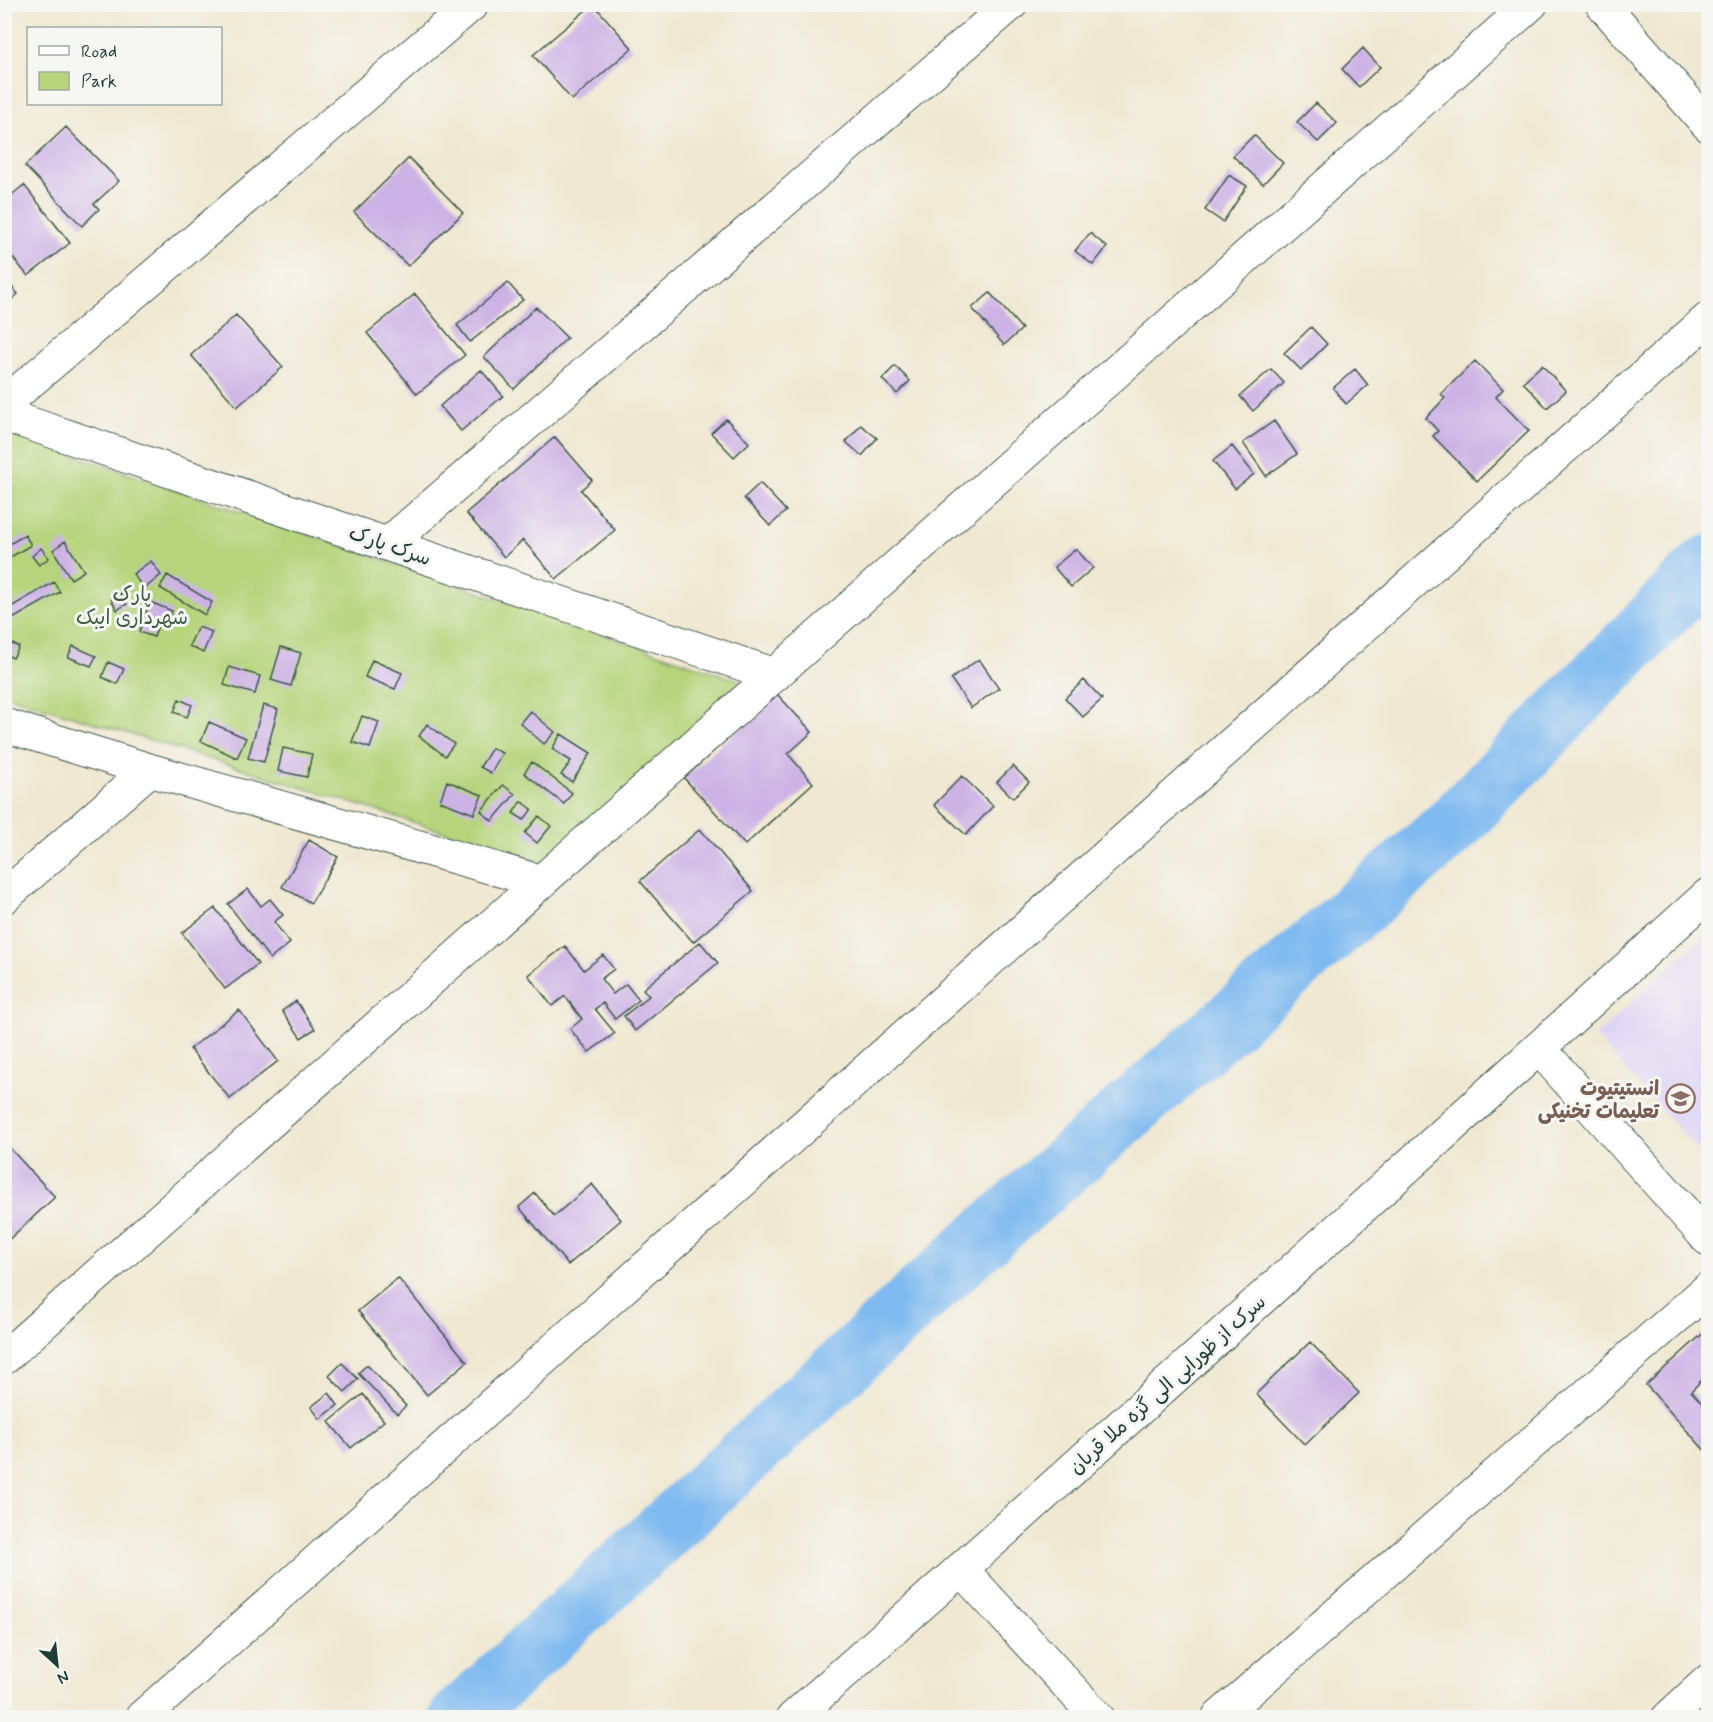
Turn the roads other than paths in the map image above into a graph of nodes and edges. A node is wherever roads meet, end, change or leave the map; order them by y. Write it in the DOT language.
graph roads {
  1 [pos="472,4"];
  2 [pos="1011,4"];
  3 [pos="1532,4"];
  4 [pos="1602,4"];
  5 [pos="1708,125"];
  6 [pos="1708,319"];
  7 [pos="4,404"];
  8 [pos="4,415"];
  9 [pos="388,544"];
  10 [pos="775,675"];
  11 [pos="4,724"];
  12 [pos="149,770"];
  13 [pos="542,882"];
  14 [pos="1708,895"];
  15 [pos="4,897"];
  16 [pos="1539,1048"];
  17 [pos="1708,1239"];
  18 [pos="1708,1289"];
  19 [pos="4,1358"];
  20 [pos="961,1569"];
  21 [pos="1708,1681"];
  22 [pos="141,1718"];
  23 [pos="793,1718"];
  24 [pos="1098,1718"];
  25 [pos="1218,1718"];
  26 [pos="1668,1718"];
  1 -- 7 [label="street"];
  2 -- 9 [label="street"];
  3 -- 10 [label="street"];
  4 -- 5 [label="street"];
  6 -- 22 [label="street"];
  8 -- 9 [label="street, سرک پارک"];
  9 -- 10 [label="street, سرک پارک"];
  10 -- 13 [label="street"];
  11 -- 12 [label="street"];
  12 -- 13 [label="street"];
  12 -- 15 [label="street"];
  13 -- 19 [label="street"];
  14 -- 16 [label="street, سرک از ظورایی الی گزه ملا قربان"];
  16 -- 17 [label="street"];
  16 -- 20 [label="street, سرک از ظورایی الی گزه ملا قربان"];
  18 -- 25 [label="street"];
  20 -- 23 [label="street, سرک از ظورایی الی گزه ملا قربان"];
  20 -- 24 [label="street"];
  21 -- 26 [label="street"];
}
